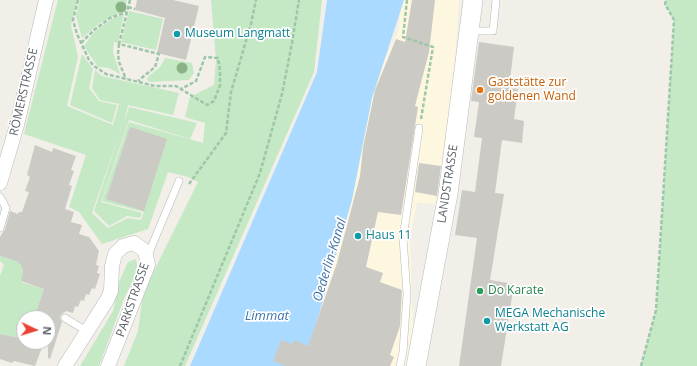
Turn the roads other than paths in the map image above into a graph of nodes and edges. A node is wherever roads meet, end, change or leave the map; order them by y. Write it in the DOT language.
graph roads {
  1 [pos="46,0"];
  2 [pos="473,0"];
  3 [pos="496,0"];
  4 [pos="468,31"];
  5 [pos="420,128"];
  6 [pos="179,182"];
  7 [pos="0,183"];
  8 [pos="0,197"];
  9 [pos="0,228"];
  10 [pos="148,256"];
  11 [pos="65,318"];
  12 [pos="88,332"];
  13 [pos="65,366"];
  14 [pos="108,366"];
  15 [pos="400,366"];
  16 [pos="416,366"];
  1 -- 7 [label="street, RÖMERSTRASSE"];
  2 -- 4 [label="main road, LANDSTRASSE"];
  3 -- 4 [label="lane"];
  4 -- 16 [label="main road, LANDSTRASSE"];
  5 -- 15 [label="lane"];
  6 -- 10 [label="lane"];
  8 -- 9 [label="lane"];
  10 -- 12 [label="street, PARKSTRASSE"];
  10 -- 14 [label="street, PARKSTRASSE"];
  11 -- 12 [label="lane"];
  12 -- 13 [label="street, PARKSTRASSE"];
}
